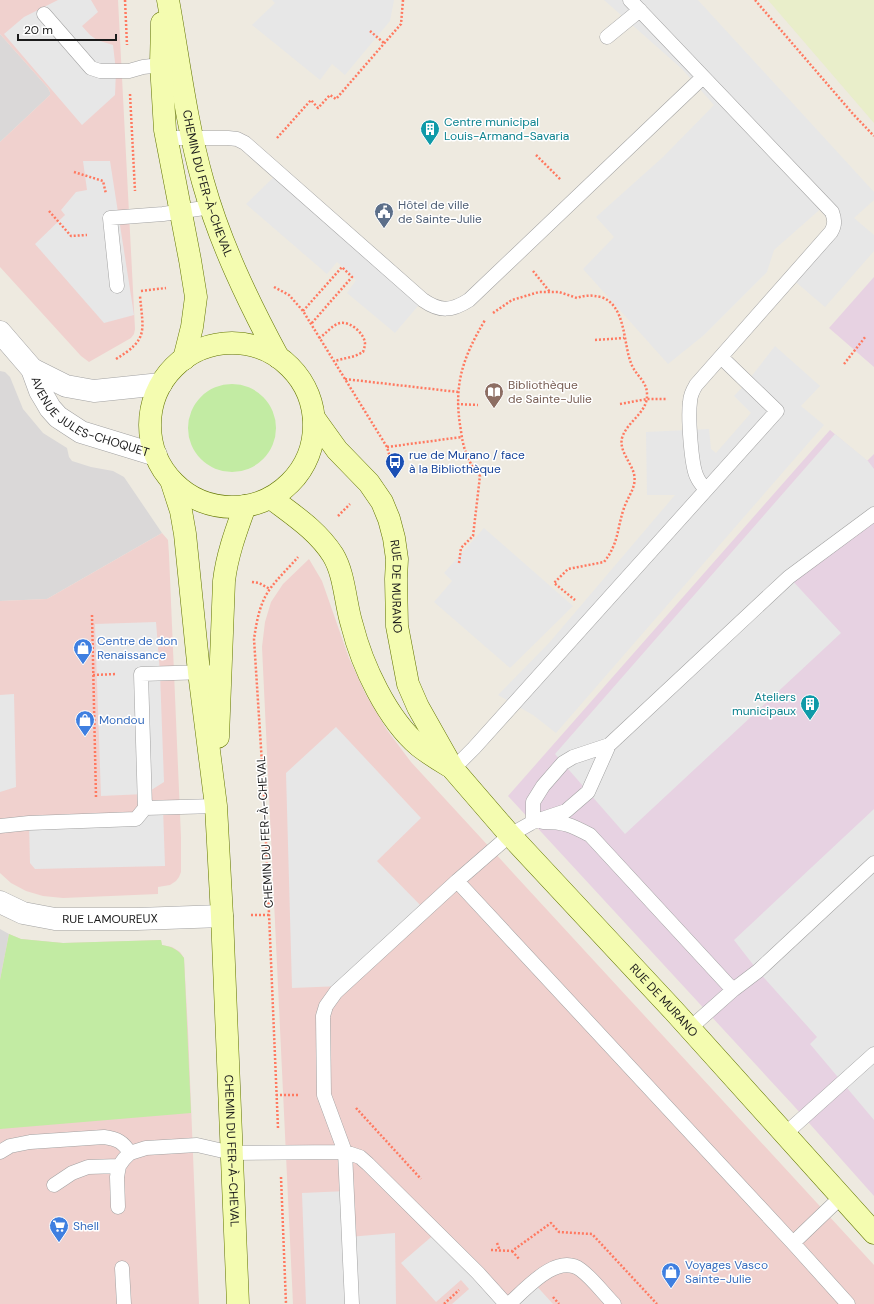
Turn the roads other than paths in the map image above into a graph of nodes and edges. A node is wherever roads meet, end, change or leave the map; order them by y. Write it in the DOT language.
graph roads {
  1 [pos="163,0"];
  2 [pos="168,0"];
  3 [pos="630,0"];
  4 [pos="640,10"];
  5 [pos="44,14"];
  6 [pos="607,37"];
  7 [pos="170,64"];
  8 [pos="703,77"];
  9 [pos="166,138"];
  10 [pos="192,138"];
  11 [pos="211,207"];
  12 [pos="181,212"];
  13 [pos="118,286"];
  14 [pos="0,332"];
  15 [pos="278,357"];
  16 [pos="720,357"];
  17 [pos="184,359"];
  18 [pos="32,370"];
  19 [pos="161,384"];
  20 [pos="314,418"];
  21 [pos="156,455"];
  22 [pos="170,480"];
  23 [pos="706,490"];
  24 [pos="271,498"];
  25 [pos="245,506"];
  26 [pos="874,514"];
  27 [pos="210,672"];
  28 [pos="609,745"];
  29 [pos="453,769"];
  30 [pos="216,806"];
  31 [pos="145,808"];
  32 [pos="533,822"];
  33 [pos="0,824"];
  34 [pos="510,835"];
  35 [pos="874,863"];
  36 [pos="457,881"];
  37 [pos="0,902"];
  38 [pos="222,916"];
  39 [pos="733,990"];
  40 [pos="689,1029"];
  41 [pos="874,1054"];
  42 [pos="785,1134"];
  43 [pos="0,1152"];
  44 [pos="346,1152"];
  45 [pos="130,1153"];
  46 [pos="232,1153"];
  47 [pos="119,1166"];
  48 [pos="54,1185"];
  49 [pos="841,1197"];
  50 [pos="118,1207"];
  51 [pos="874,1233"];
  52 [pos="793,1243"];
  53 [pos="122,1268"];
  54 [pos="124,1304"];
  55 [pos="238,1304"];
  56 [pos="352,1304"];
  57 [pos="506,1304"];
  58 [pos="509,1304"];
  59 [pos="614,1304"];
  60 [pos="848,1304"];
  1 -- 7 [label="street, CHEMIN DU FER-À-CHEVAL"];
  2 -- 7 [label="street, CHEMIN DU FER-À-CHEVAL"];
  3 -- 4 [label="lane"];
  4 -- 6 [label="lane"];
  4 -- 8 [label="lane"];
  5 -- 7 [label="lane"];
  7 -- 9 [label="street, CHEMIN DU FER-À-CHEVAL"];
  7 -- 10 [label="street, CHEMIN DU FER-À-CHEVAL"];
  8 -- 10 [label="lane"];
  8 -- 16 [label="lane"];
  9 -- 10 [label="lane"];
  9 -- 12 [label="street, CHEMIN DU FER-À-CHEVAL"];
  10 -- 11 [label="street, CHEMIN DU FER-À-CHEVAL"];
  11 -- 12 [label="lane"];
  11 -- 15 [label="street, CHEMIN DU FER-À-CHEVAL"];
  12 -- 13 [label="lane"];
  12 -- 17 [label="street, CHEMIN DU FER-À-CHEVAL"];
  14 -- 18 [label="street, AVENUE JULES-CHOQUET"];
  15 -- 17 [label="street"];
  15 -- 20 [label="street"];
  16 -- 23 [label="lane"];
  16 -- 23 [label="lane"];
  17 -- 19 [label="street"];
  18 -- 19 [label="street, AVENUE JULES-CHOQUET"];
  18 -- 21 [label="street, AVENUE JULES-CHOQUET"];
  19 -- 21 [label="street"];
  20 -- 24 [label="street"];
  20 -- 29 [label="street, RUE DE MURANO"];
  21 -- 22 [label="street"];
  22 -- 25 [label="street"];
  22 -- 27 [label="street, CHEMIN DU FER-À-CHEVAL"];
  23 -- 29 [label="lane"];
  24 -- 25 [label="street"];
  24 -- 29 [label="street, RUE DE MURANO"];
  25 -- 27 [label="street, CHEMIN DU FER-À-CHEVAL"];
  26 -- 28 [label="lane"];
  27 -- 30 [label="street, CHEMIN DU FER-À-CHEVAL"];
  27 -- 31 [label="lane"];
  28 -- 32 [label="lane"];
  28 -- 32 [label="lane"];
  29 -- 34 [label="street, RUE DE MURANO"];
  30 -- 31 [label="lane"];
  30 -- 38 [label="street, CHEMIN DU FER-À-CHEVAL"];
  31 -- 33 [label="lane"];
  32 -- 34 [label="lane"];
  32 -- 39 [label="lane"];
  34 -- 36 [label="lane"];
  34 -- 40 [label="street, RUE DE MURANO"];
  35 -- 39 [label="lane"];
  36 -- 44 [label="lane"];
  36 -- 52 [label="lane"];
  37 -- 38 [label="street, RUE LAMOUREUX"];
  38 -- 46 [label="street, CHEMIN DU FER-À-CHEVAL"];
  39 -- 40 [label="lane"];
  40 -- 42 [label="street, RUE DE MURANO"];
  41 -- 42 [label="lane"];
  42 -- 49 [label="street, RUE DE MURANO"];
  43 -- 45 [label="lane"];
  44 -- 46 [label="lane"];
  44 -- 56 [label="lane"];
  44 -- 57 [label="lane"];
  45 -- 46 [label="lane"];
  45 -- 47 [label="lane"];
  46 -- 55 [label="street, CHEMIN DU FER-À-CHEVAL"];
  47 -- 48 [label="lane"];
  47 -- 50 [label="lane"];
  49 -- 51 [label="street, RUE DE MURANO"];
  49 -- 52 [label="lane"];
  52 -- 60 [label="lane"];
  53 -- 54 [label="lane"];
  58 -- 59 [label="lane"];
}
